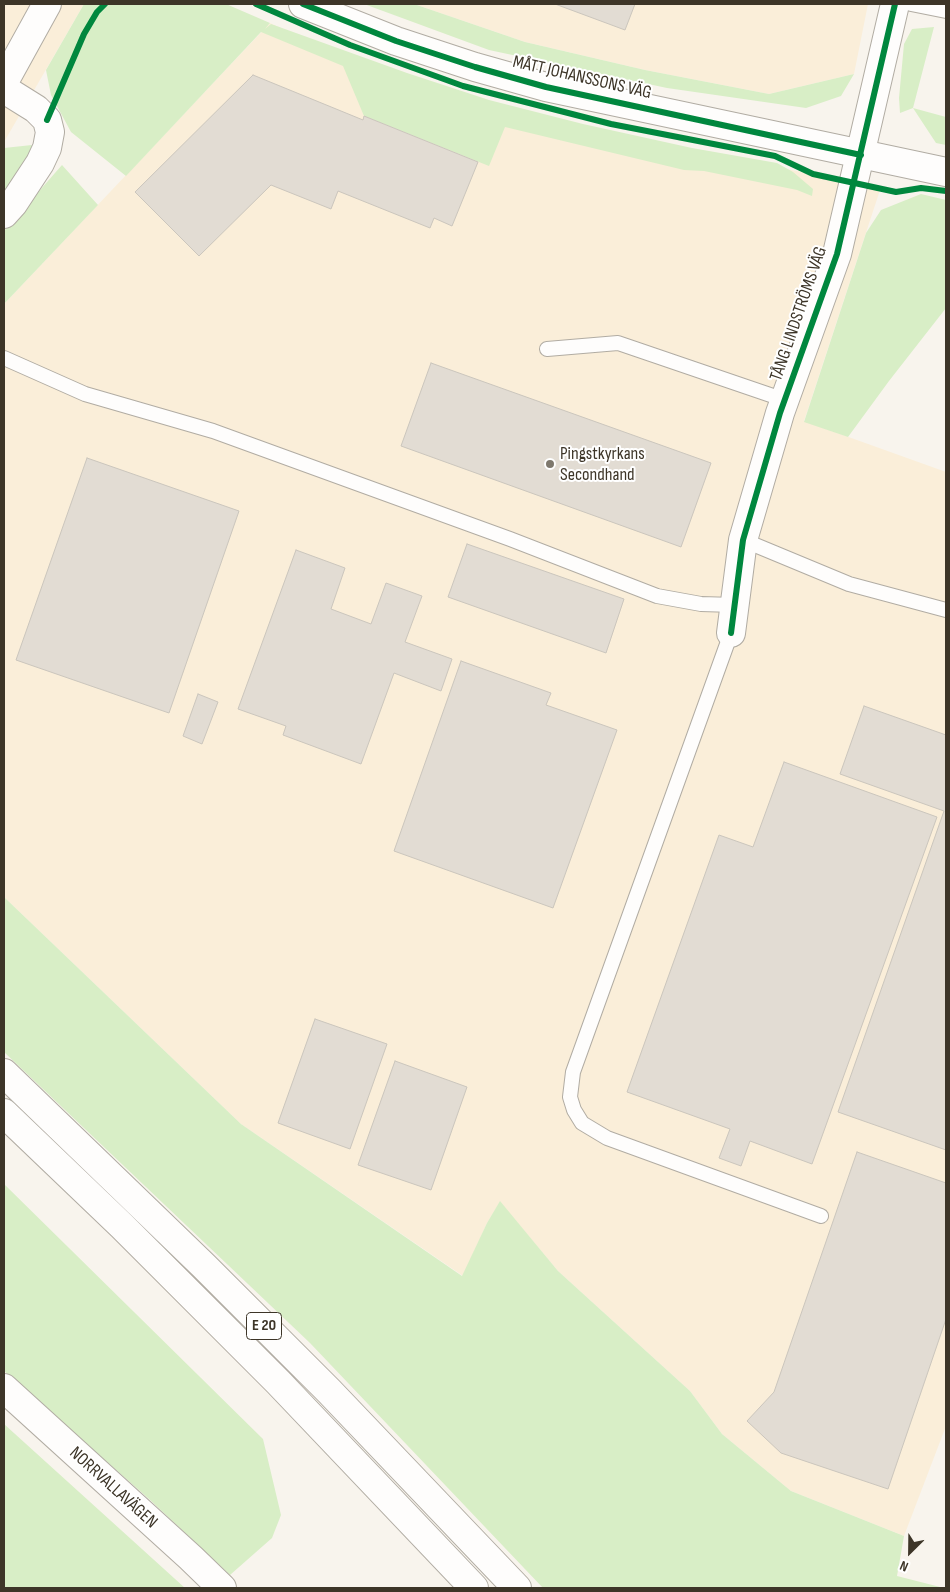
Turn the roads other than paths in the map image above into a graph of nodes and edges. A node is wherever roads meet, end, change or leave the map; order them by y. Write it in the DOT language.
graph roads {
  1 [pos="47,4"];
  2 [pos="303,4"];
  3 [pos="894,4"];
  4 [pos="911,4"];
  5 [pos="946,11"];
  6 [pos="4,82"];
  7 [pos="4,89"];
  8 [pos="861,155"];
  9 [pos="946,172"];
  10 [pos="4,214"];
  11 [pos="547,349"];
  12 [pos="4,358"];
  13 [pos="785,400"];
  14 [pos="743,540"];
  15 [pos="734,605"];
  16 [pos="946,610"];
  17 [pos="731,633"];
  18 [pos="4,1073"];
  19 [pos="4,1113"];
  20 [pos="822,1216"];
  21 [pos="4,1388"];
  22 [pos="222,1588"];
  23 [pos="474,1588"];
  24 [pos="517,1588"];
  1 -- 6 [label="main road"];
  2 -- 8 [label="main road, MÅTT JOHANSSONS VÄG"];
  3 -- 8 [label="main road, TÅNG LINDSTRÖMS VÄG"];
  4 -- 5 [label="lane"];
  7 -- 10 [label="main road"];
  8 -- 9 [label="main road, MÅTT JOHANSSONS VÄG"];
  8 -- 13 [label="main road, TÅNG LINDSTRÖMS VÄG"];
  11 -- 13 [label="lane"];
  12 -- 15 [label="lane"];
  13 -- 14 [label="main road, TÅNG LINDSTRÖMS VÄG"];
  14 -- 15 [label="main road, TÅNG LINDSTRÖMS VÄG"];
  14 -- 16 [label="lane"];
  15 -- 17 [label="main road, TÅNG LINDSTRÖMS VÄG"];
  17 -- 20 [label="lane"];
  18 -- 24 [label="main road, E 20"];
  19 -- 23 [label="main road, E 20"];
  21 -- 22 [label="main road, NORRVALLAVÄGEN"];
}
